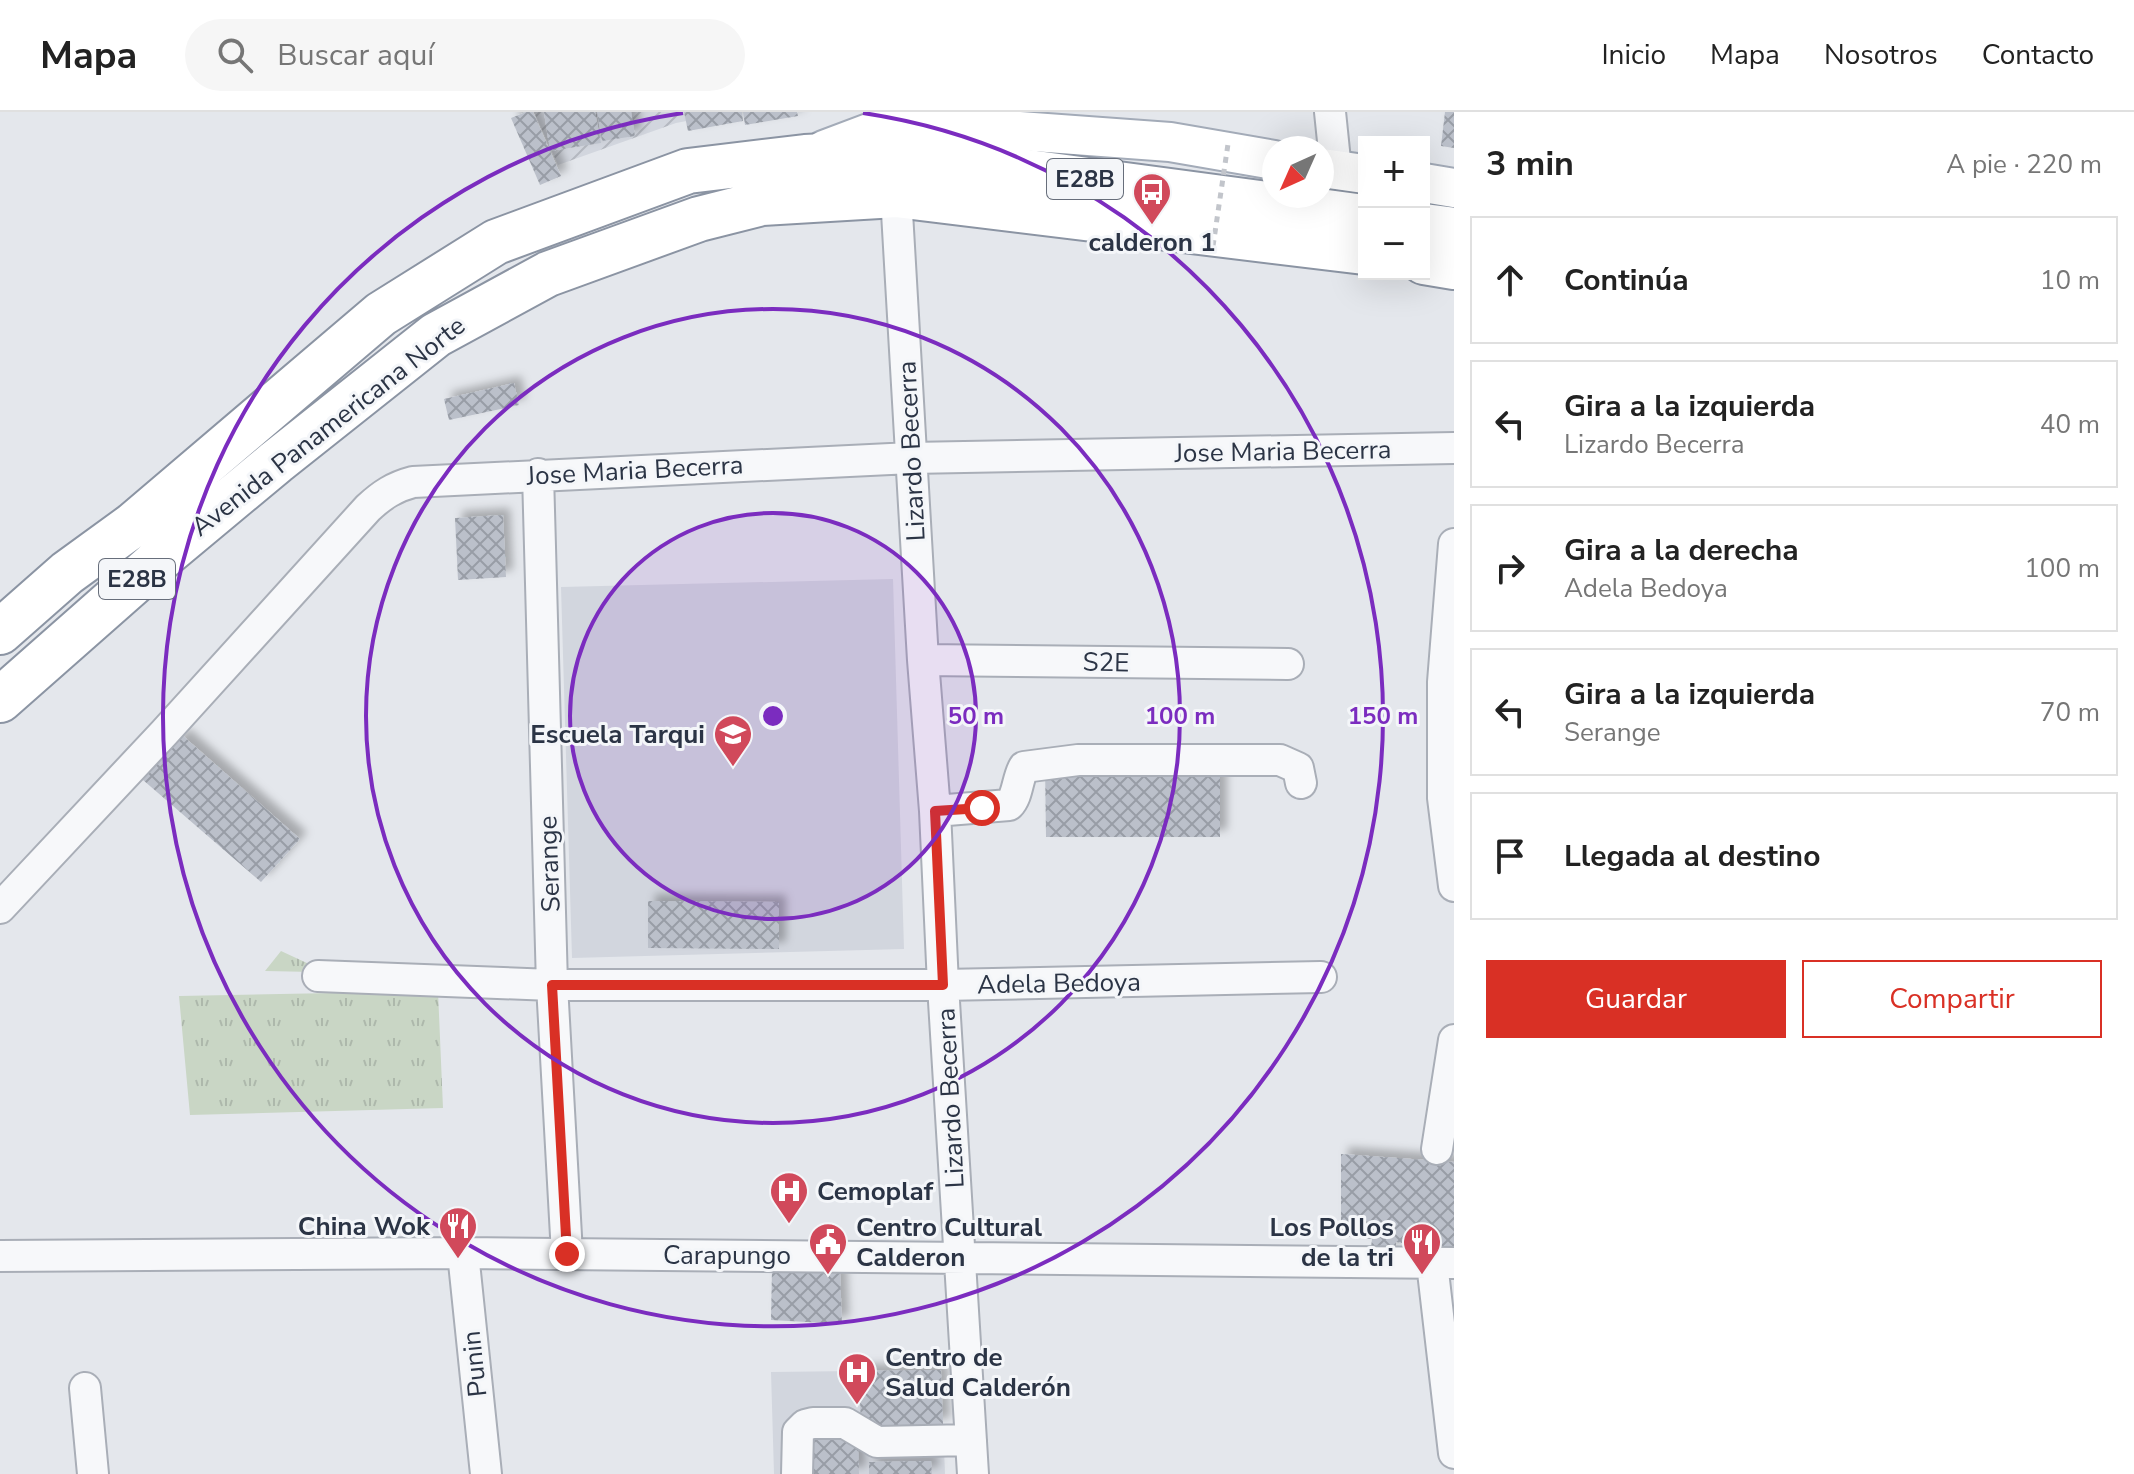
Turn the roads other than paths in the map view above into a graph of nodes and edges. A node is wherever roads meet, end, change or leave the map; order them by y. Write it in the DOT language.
graph roads {
  1 [pos="1330,112"];
  2 [pos="890,129"];
  3 [pos="1262,158"];
  4 [pos="1341,171"];
  5 [pos="1430,184"];
  6 [pos="1454,188"];
  7 [pos="896,195"];
  8 [pos="1358,216"];
  9 [pos="1430,227"];
  10 [pos="1454,230"];
  11 [pos="1358,251"];
  12 [pos="1430,263"];
  13 [pos="1454,267"];
  14 [pos="1454,448"];
  15 [pos="911,458"];
  16 [pos="538,474"];
  17 [pos="1454,544"];
  18 [pos="0,632"];
  19 [pos="923,660"];
  20 [pos="1288,664"];
  21 [pos="0,700"];
  22 [pos="1301,783"];
  23 [pos="935,811"];
  24 [pos="1454,886"];
  25 [pos="0,908"];
  26 [pos="318,976"];
  27 [pos="1321,977"];
  28 [pos="552,985"];
  29 [pos="943,985"];
  30 [pos="1454,1040"];
  31 [pos="1437,1149"];
  32 [pos="463,1253"];
  33 [pos="567,1254"];
  34 [pos="0,1256"];
  35 [pos="959,1257"];
  36 [pos="1443,1263"];
  37 [pos="85,1388"];
  38 [pos="971,1440"];
  39 [pos="1454,1453"];
  40 [pos="93,1474"];
  41 [pos="486,1474"];
  42 [pos="797,1474"];
  43 [pos="973,1474"];
  1 -- 4 [label="street"];
  2 -- 3 [label="main road, Avenida Panamericana Norte"];
  2 -- 8 [label="highway, Avenida Panamericana Norte / E28B"];
  2 -- 18 [label="highway, Avenida Panamericana Norte / E28B"];
  5 -- 6 [label="main road"];
  7 -- 11 [label="highway, Avenida Panamericana Norte / E28B"];
  7 -- 15 [label="street, Lizardo Becerra"];
  7 -- 21 [label="highway, Avenida Panamericana Norte / E28B"];
  9 -- 10 [label="highway"];
  12 -- 13 [label="highway"];
  14 -- 15 [label="street, Jose Maria Becerra"];
  15 -- 16 [label="street, Jose Maria Becerra"];
  15 -- 19 [label="street, Lizardo Becerra"];
  16 -- 25 [label="street, Jose Maria Becerra"];
  16 -- 28 [label="street, Serange"];
  17 -- 24 [label="street"];
  19 -- 20 [label="street, S2E"];
  19 -- 23 [label="street, Lizardo Becerra"];
  22 -- 23 [label="street"];
  23 -- 29 [label="street, Lizardo Becerra"];
  26 -- 28 [label="street, Adela Bedoya"];
  27 -- 29 [label="street, Adela Bedoya"];
  28 -- 29 [label="street, Adela Bedoya"];
  28 -- 33 [label="street, Serange"];
  29 -- 35 [label="street, Lizardo Becerra"];
  30 -- 31 [label="street"];
  32 -- 33 [label="street, Carapungo"];
  32 -- 34 [label="street, Carapungo"];
  32 -- 41 [label="street, Punin"];
  33 -- 35 [label="street, Carapungo"];
  35 -- 36 [label="street, Carapungo"];
  35 -- 38 [label="street, Lizardo Becerra"];
  36 -- 39 [label="street"];
  37 -- 40 [label="street"];
  38 -- 42 [label="street"];
  38 -- 43 [label="street, Lizardo Becerra"];
}
